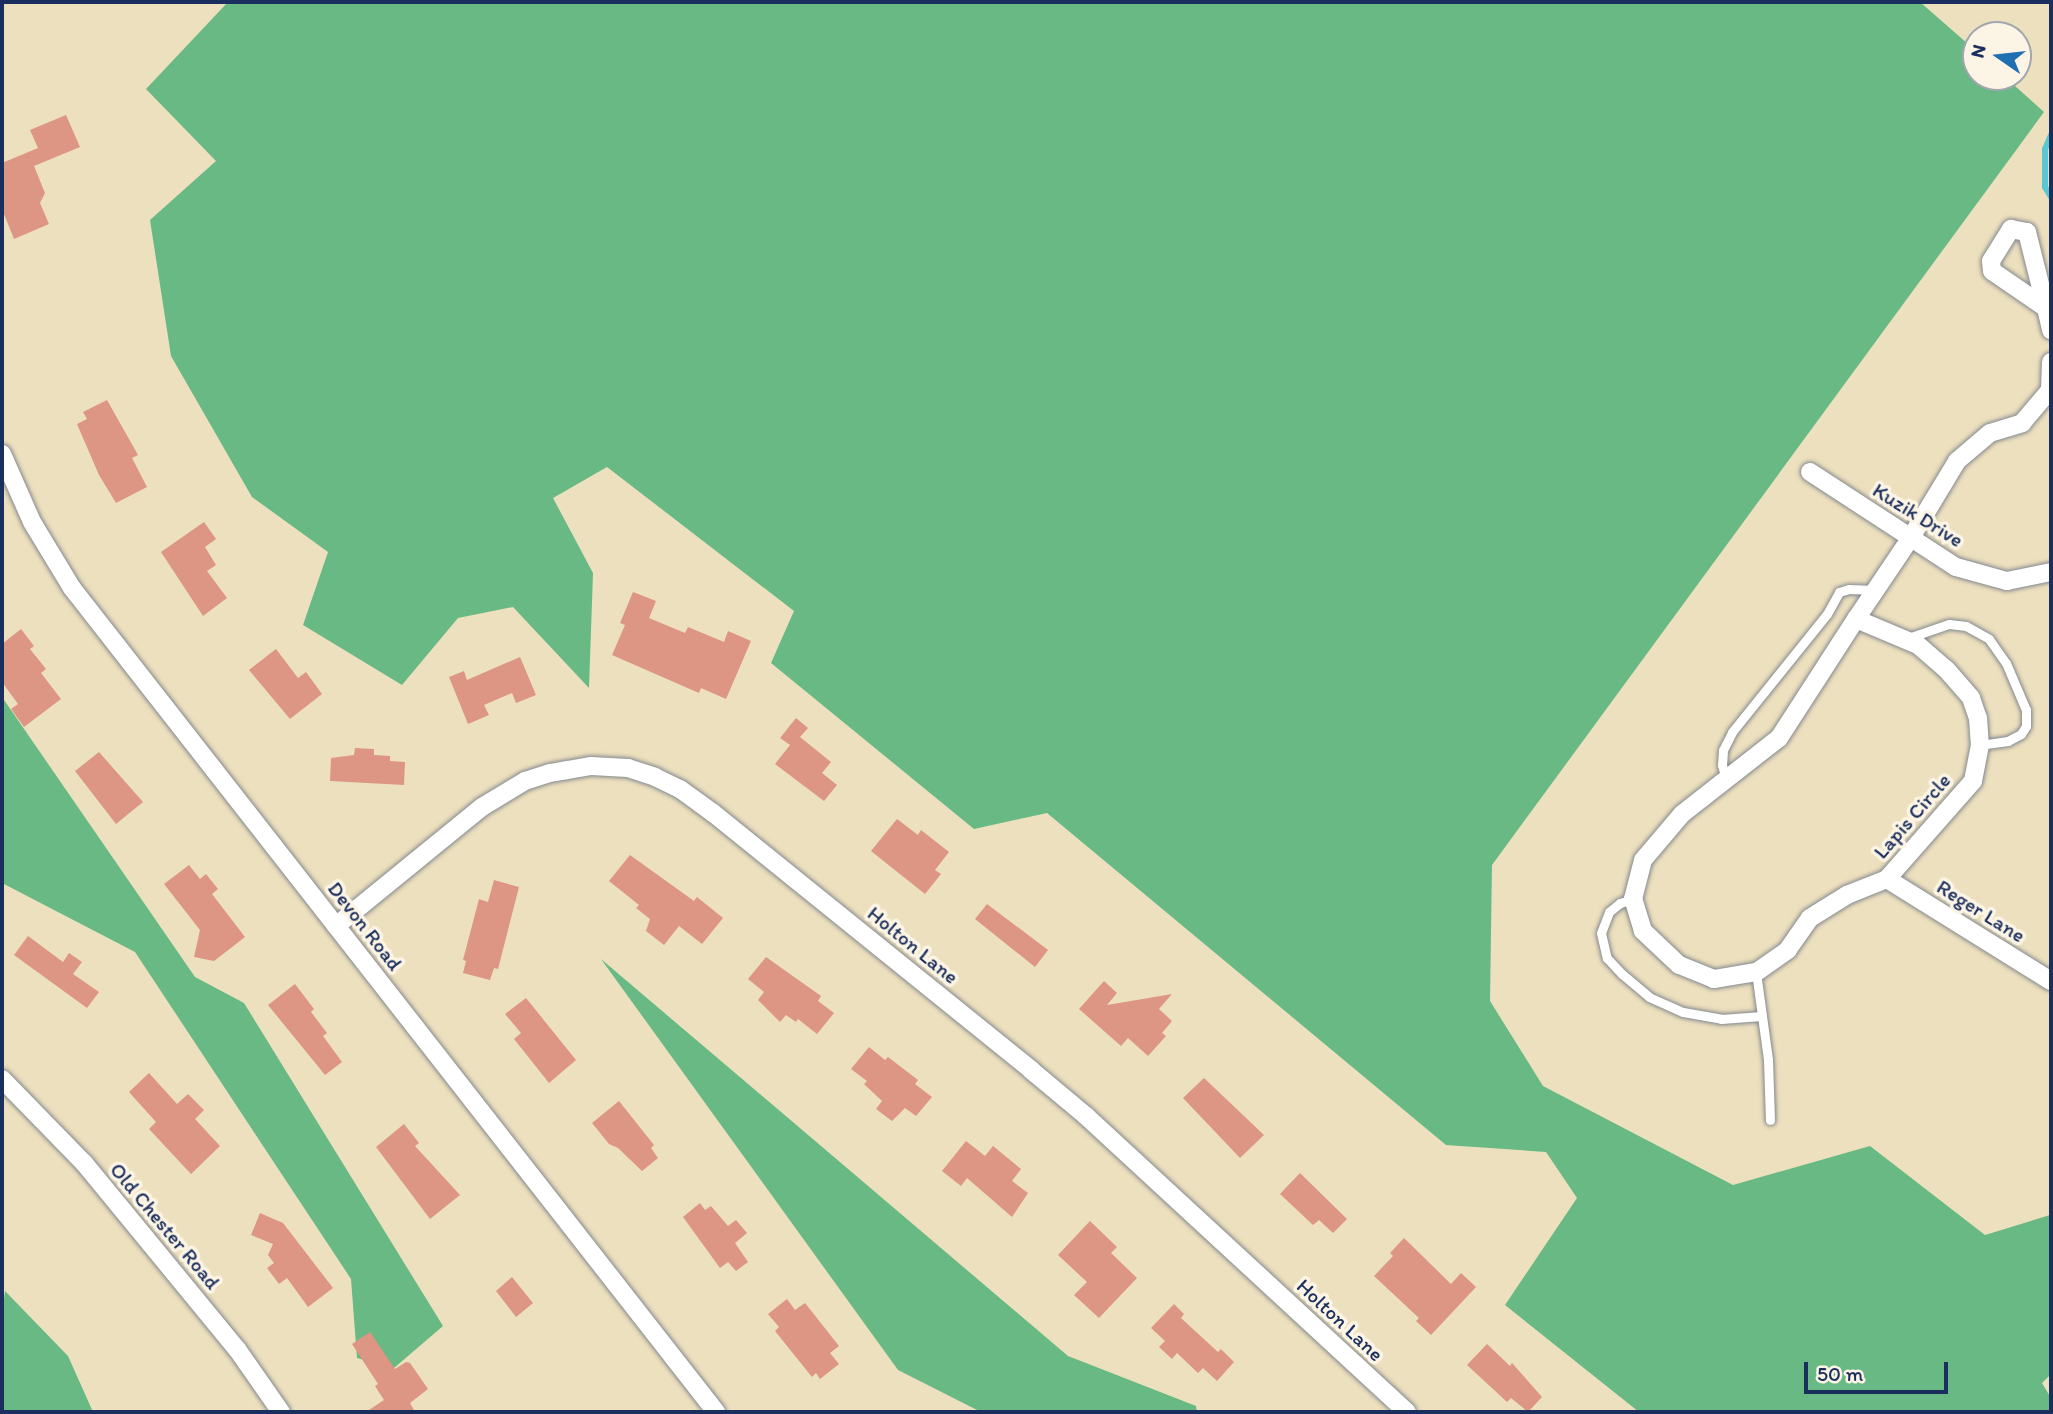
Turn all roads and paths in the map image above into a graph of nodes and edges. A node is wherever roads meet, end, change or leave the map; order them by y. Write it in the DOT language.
graph roads {
  1 [pos="2046,308"];
  2 [pos="2051,330"];
  3 [pos="2051,362"];
  4 [pos="2,454"];
  5 [pos="1810,472"];
  6 [pos="1910,539"];
  7 [pos="2051,572"];
  8 [pos="1875,590"];
  9 [pos="1856,619"];
  10 [pos="1906,638"];
  11 [pos="1980,745"];
  12 [pos="1726,779"];
  13 [pos="1886,879"];
  14 [pos="1633,899"];
  15 [pos="336,926"];
  16 [pos="1756,972"];
  17 [pos="2051,981"];
  18 [pos="1762,1016"];
  19 [pos="2,1079"];
  20 [pos="1770,1120"];
  21 [pos="281,1412"];
  22 [pos="716,1412"];
  23 [pos="1408,1412"];
  1 -- 2 [label="street"];
  3 -- 6 [label="street"];
  4 -- 15 [label="street, Devon Road"];
  5 -- 6 [label="street, Kuzik Drive"];
  6 -- 7 [label="street, Kuzik Drive"];
  6 -- 8 [label="street"];
  8 -- 9 [label="street"];
  8 -- 12 [label="lane"];
  9 -- 10 [label="street, Lapis Circle"];
  9 -- 12 [label="street"];
  10 -- 11 [label="street, Lapis Circle"];
  10 -- 11 [label="lane"];
  11 -- 13 [label="street, Lapis Circle"];
  12 -- 14 [label="street"];
  13 -- 16 [label="street, Lapis Circle"];
  13 -- 17 [label="street, Reger Lane"];
  14 -- 16 [label="street, Lapis Circle"];
  14 -- 18 [label="lane"];
  15 -- 22 [label="street, Devon Road"];
  15 -- 23 [label="street, Holton Lane"];
  16 -- 18 [label="lane"];
  18 -- 20 [label="lane"];
  19 -- 21 [label="street, Old Chester Road"];
}
